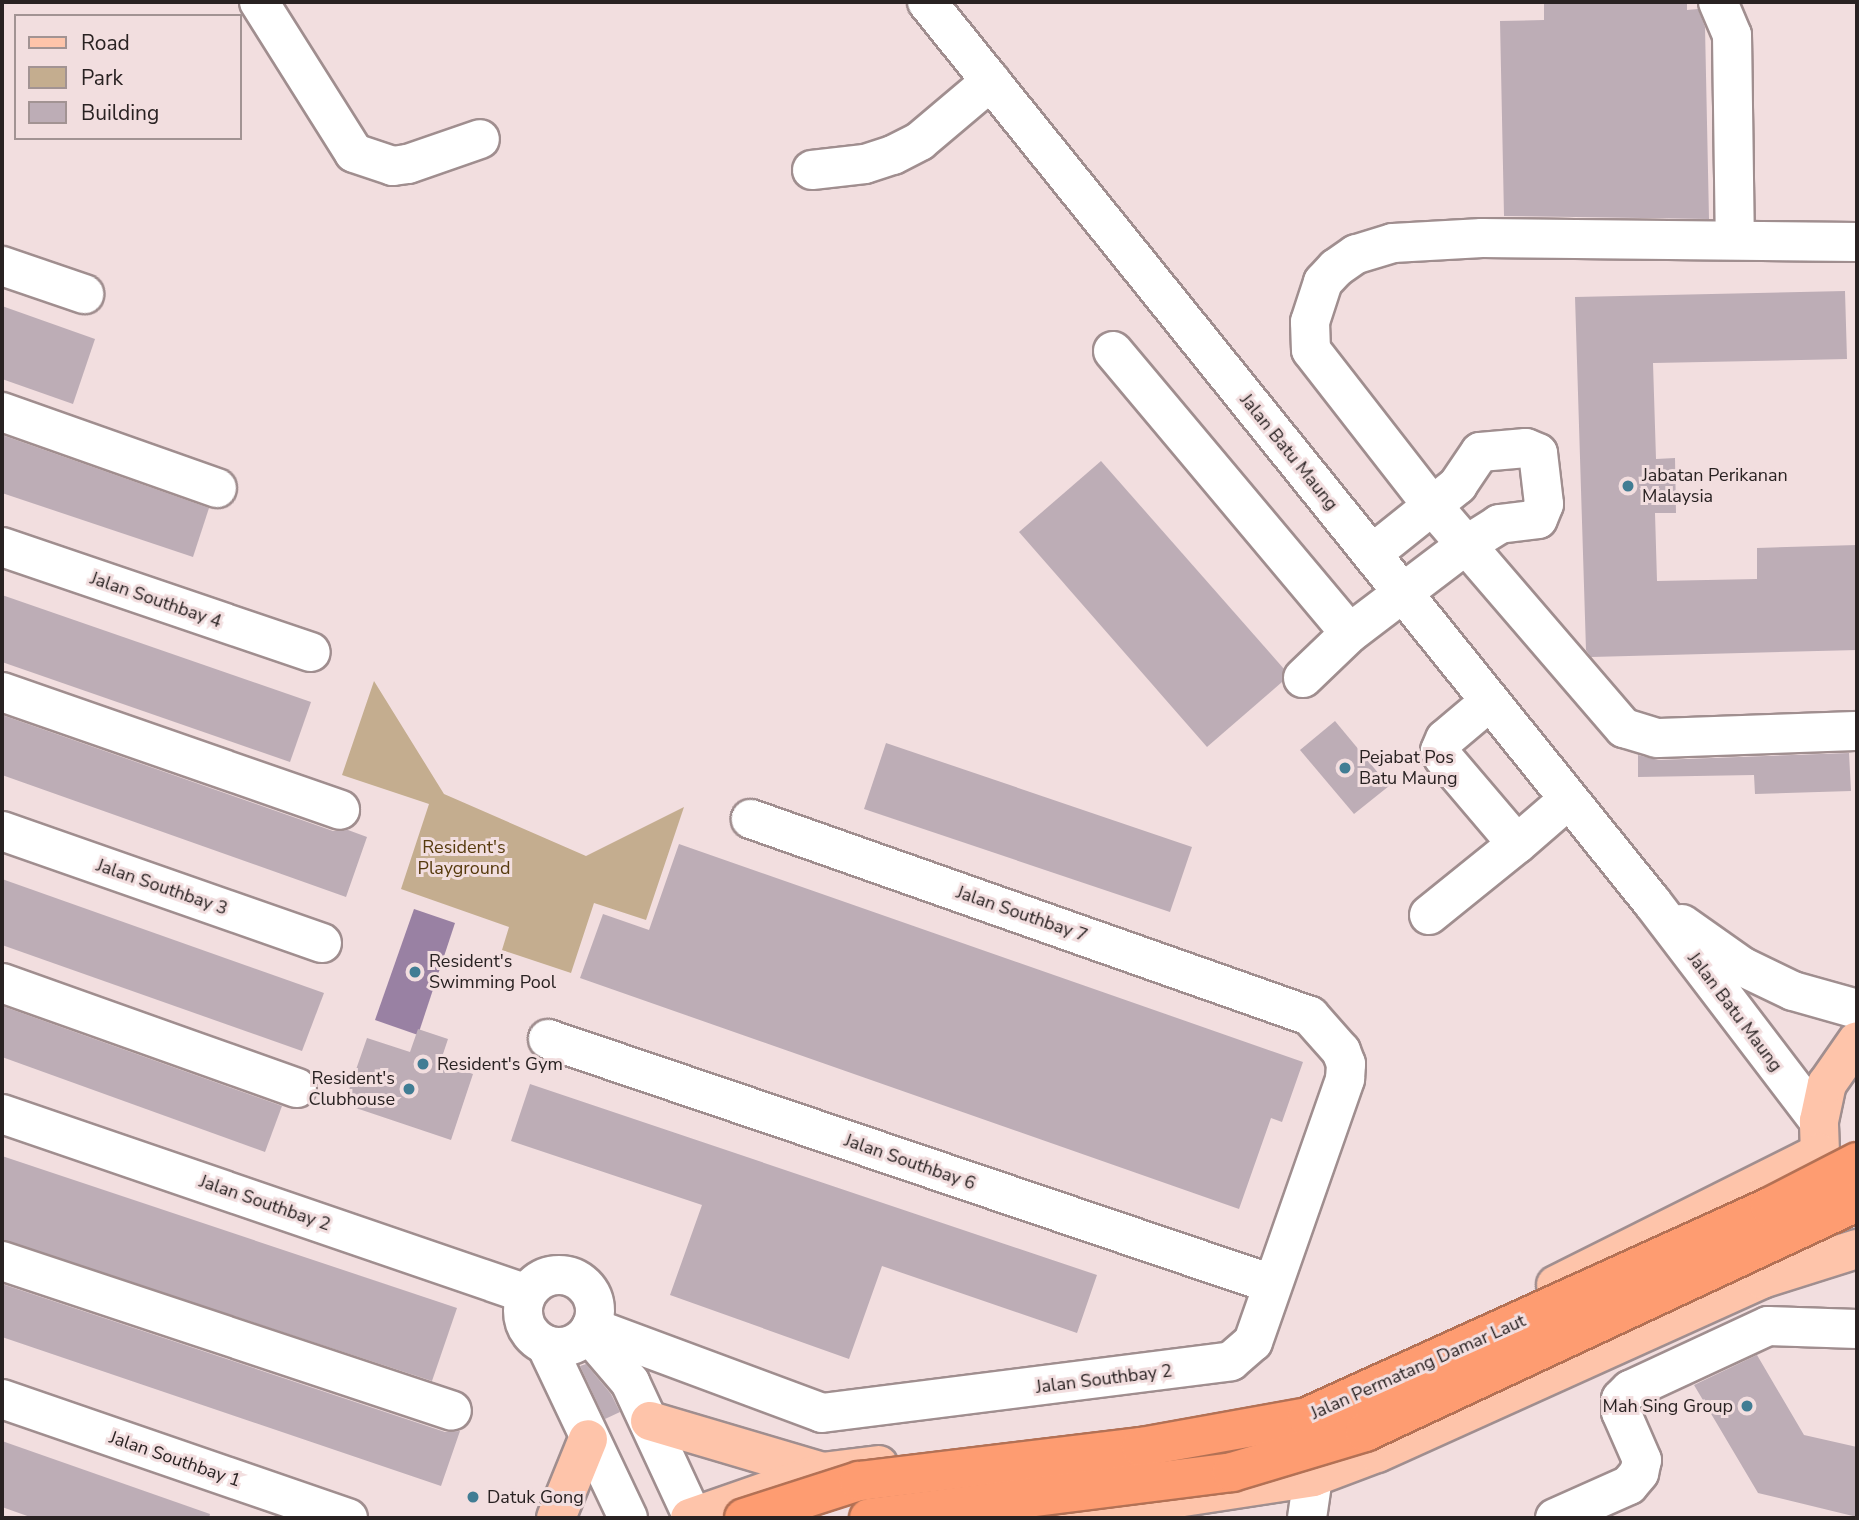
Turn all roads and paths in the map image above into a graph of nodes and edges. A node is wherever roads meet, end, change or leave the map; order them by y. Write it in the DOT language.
graph roads {
  1 [pos="259,2"];
  2 [pos="927,2"];
  3 [pos="1718,2"];
  4 [pos="991,81"];
  5 [pos="480,139"];
  6 [pos="812,170"];
  7 [pos="1735,239"];
  8 [pos="1857,242"];
  9 [pos="2,265"];
  10 [pos="84,294"];
  11 [pos="1112,351"];
  12 [pos="2,412"];
  13 [pos="217,488"];
  14 [pos="1431,504"];
  15 [pos="1466,545"];
  16 [pos="2,547"];
  17 [pos="1372,554"];
  18 [pos="1404,594"];
  19 [pos="1350,634"];
  20 [pos="311,652"];
  21 [pos="1303,678"];
  22 [pos="2,692"];
  23 [pos="1489,702"];
  24 [pos="1857,731"];
  25 [pos="1568,800"];
  26 [pos="340,810"];
  27 [pos="751,819"];
  28 [pos="2,831"];
  29 [pos="1517,844"];
  30 [pos="1652,902"];
  31 [pos="1429,915"];
  32 [pos="322,943"];
  33 [pos="2,983"];
  34 [pos="1293,1009"];
  35 [pos="1857,1009"];
  36 [pos="548,1039"];
  37 [pos="1857,1041"];
  38 [pos="298,1088"];
  39 [pos="2,1114"];
  40 [pos="1819,1137"];
  41 [pos="1857,1163"];
  42 [pos="1857,1202"];
  43 [pos="1857,1222"];
  44 [pos="1857,1249"];
  45 [pos="2,1261"];
  46 [pos="1272,1284"];
  47 [pos="527,1294"];
  48 [pos="1857,1329"];
  49 [pos="589,1330"];
  50 [pos="546,1345"];
  51 [pos="2,1399"];
  52 [pos="452,1411"];
  53 [pos="650,1421"];
  54 [pos="588,1439"];
  55 [pos="822,1472"];
  56 [pos="1313,1477"];
  57 [pos="348,1518"];
  58 [pos="556,1518"];
  59 [pos="628,1518"];
  60 [pos="692,1518"];
  61 [pos="744,1518"];
  62 [pos="870,1518"];
  63 [pos="1046,1518"];
  64 [pos="1307,1518"];
  65 [pos="1555,1518"];
  1 -- 5 [label="street"];
  2 -- 4 [label="street, Jalan Batu Maung"];
  3 -- 7 [label="street"];
  4 -- 6 [label="street"];
  4 -- 17 [label="street, Jalan Batu Maung"];
  7 -- 8 [label="street"];
  7 -- 14 [label="street"];
  9 -- 10 [label="street"];
  11 -- 19 [label="street"];
  12 -- 13 [label="street"];
  14 -- 15 [label="street"];
  14 -- 15 [label="street"];
  14 -- 17 [label="street"];
  15 -- 18 [label="street"];
  15 -- 24 [label="street"];
  16 -- 20 [label="street, Jalan Southbay 4"];
  17 -- 18 [label="street, Jalan Batu Maung"];
  18 -- 19 [label="street"];
  18 -- 23 [label="street, Jalan Batu Maung"];
  19 -- 21 [label="street"];
  22 -- 26 [label="street"];
  23 -- 25 [label="street, Jalan Batu Maung"];
  23 -- 29 [label="street"];
  25 -- 29 [label="street"];
  25 -- 30 [label="street, Jalan Batu Maung"];
  27 -- 34 [label="street, Jalan Southbay 7"];
  28 -- 32 [label="street, Jalan Southbay 3"];
  29 -- 31 [label="street"];
  30 -- 35 [label="street, Jalan Batu Maung"];
  30 -- 40 [label="street, Jalan Batu Maung"];
  33 -- 38 [label="street"];
  34 -- 46 [label="street, Jalan Southbay 2"];
  36 -- 46 [label="street, Jalan Southbay 6"];
  37 -- 40 [label="main road"];
  39 -- 47 [label="street, Jalan Southbay 2"];
  40 -- 43 [label="main road"];
  40 -- 55 [label="main road"];
  41 -- 61 [label="highway, Jalan Permatang Damar Laut, bridge"];
  42 -- 62 [label="highway, Jalan Permatang Damar Laut, bridge"];
  44 -- 56 [label="main road"];
  45 -- 52 [label="street"];
  46 -- 49 [label="street, Jalan Southbay 2"];
  47 -- 49 [label="street"];
  47 -- 50 [label="street"];
  48 -- 65 [label="street"];
  49 -- 50 [label="street"];
  49 -- 53 [label="street"];
  50 -- 54 [label="street"];
  51 -- 57 [label="street, Jalan Southbay 1"];
  53 -- 55 [label="main road"];
  53 -- 60 [label="street"];
  54 -- 58 [label="main road"];
  54 -- 59 [label="street"];
  55 -- 60 [label="main road"];
  56 -- 63 [label="main road"];
  56 -- 64 [label="street"];
}
